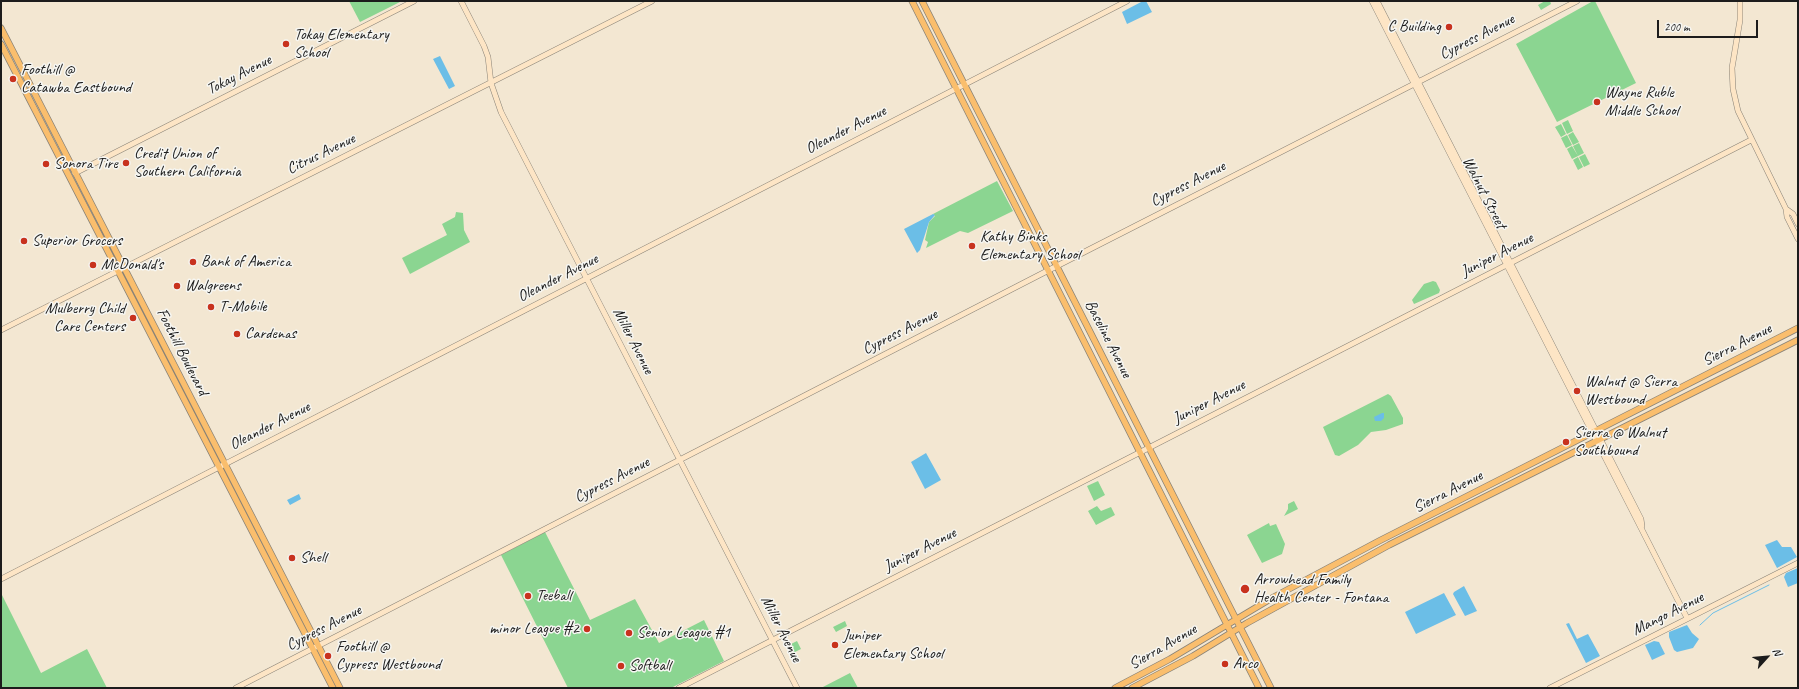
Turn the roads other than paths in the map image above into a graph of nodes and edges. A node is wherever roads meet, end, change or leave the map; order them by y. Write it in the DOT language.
graph roads {
  1 [pos="414,1"];
  2 [pos="461,1"];
  3 [pos="652,1"];
  4 [pos="912,1"];
  5 [pos="922,1"];
  6 [pos="1127,1"];
  7 [pos="1372,1"];
  8 [pos="1377,1"];
  9 [pos="1577,1"];
  10 [pos="1740,1"];
  11 [pos="1,28"];
  12 [pos="1,44"];
  13 [pos="491,82"];
  14 [pos="1416,83"];
  15 [pos="963,85"];
  16 [pos="956,88"];
  17 [pos="1751,140"];
  18 [pos="75,173"];
  19 [pos="1786,209"];
  20 [pos="1798,224"];
  21 [pos="1798,239"];
  22 [pos="1508,264"];
  23 [pos="1056,266"];
  24 [pos="121,270"];
  25 [pos="1049,270"];
  26 [pos="586,279"];
  27 [pos="1798,328"];
  28 [pos="1,330"];
  29 [pos="1798,340"];
  30 [pos="158,348"];
  31 [pos="180,375"];
  32 [pos="1594,432"];
  33 [pos="1597,440"];
  34 [pos="1149,448"];
  35 [pos="1141,452"];
  36 [pos="679,460"];
  37 [pos="225,464"];
  38 [pos="219,467"];
  39 [pos="1798,563"];
  40 [pos="1,579"];
  41 [pos="1687,618"];
  42 [pos="1236,619"];
  43 [pos="1228,624"];
  44 [pos="1241,627"];
  45 [pos="1232,633"];
  46 [pos="772,640"];
  47 [pos="315,647"];
  48 [pos="236,688"];
  49 [pos="333,688"];
  50 [pos="340,688"];
  51 [pos="679,688"];
  52 [pos="797,688"];
  53 [pos="1115,688"];
  54 [pos="1132,688"];
  55 [pos="1259,688"];
  56 [pos="1271,688"];
  57 [pos="1550,688"];
  1 -- 18 [label="street, Tokay Avenue"];
  2 -- 13 [label="street, Miller Avenue"];
  3 -- 13 [label="street, Citrus Avenue"];
  4 -- 16 [label="main road, Baseline Avenue"];
  5 -- 15 [label="main road, Baseline Avenue"];
  6 -- 15 [label="street, Oleander Avenue"];
  7 -- 14 [label="street, Walnut Street"];
  8 -- 14 [label="street, Walnut Street"];
  9 -- 14 [label="street, Cypress Avenue"];
  10 -- 17 [label="street"];
  11 -- 18 [label="main road, Foothill Boulevard"];
  12 -- 24 [label="main road, Foothill Boulevard"];
  13 -- 24 [label="street, Citrus Avenue"];
  13 -- 26 [label="street, Miller Avenue"];
  14 -- 22 [label="street, Walnut Street"];
  14 -- 23 [label="street, Cypress Avenue"];
  15 -- 16 [label="street, Oleander Avenue"];
  15 -- 23 [label="main road, Baseline Avenue"];
  16 -- 25 [label="main road, Baseline Avenue"];
  16 -- 26 [label="street, Oleander Avenue"];
  17 -- 19 [label="street"];
  17 -- 22 [label="street, Juniper Avenue"];
  18 -- 24 [label="main road, Foothill Boulevard"];
  19 -- 20 [label="street"];
  19 -- 21 [label="street"];
  22 -- 32 [label="street, Walnut Street"];
  22 -- 34 [label="street, Juniper Avenue"];
  23 -- 25 [label="street, Cypress Avenue"];
  23 -- 34 [label="main road, Baseline Avenue"];
  24 -- 28 [label="street, Citrus Avenue"];
  24 -- 30 [label="main road, Foothill Boulevard"];
  24 -- 31 [label="main road, Foothill Boulevard"];
  25 -- 35 [label="main road, Baseline Avenue"];
  25 -- 36 [label="street, Cypress Avenue"];
  26 -- 36 [label="street, Miller Avenue"];
  26 -- 37 [label="street, Oleander Avenue"];
  27 -- 32 [label="main road, Sierra Avenue"];
  29 -- 33 [label="main road, Sierra Avenue"];
  30 -- 31 [label="main road"];
  30 -- 38 [label="main road, Foothill Boulevard"];
  31 -- 37 [label="main road, Foothill Boulevard"];
  32 -- 33 [label="street, Walnut Street"];
  32 -- 42 [label="main road, Sierra Avenue"];
  33 -- 41 [label="street, Walnut Street"];
  33 -- 44 [label="main road, Sierra Avenue"];
  34 -- 35 [label="street, Juniper Avenue"];
  34 -- 42 [label="main road, Baseline Avenue"];
  35 -- 43 [label="main road, Baseline Avenue"];
  35 -- 46 [label="street, Juniper Avenue"];
  36 -- 46 [label="street, Miller Avenue"];
  36 -- 47 [label="street, Cypress Avenue"];
  37 -- 38 [label="street, Oleander Avenue"];
  37 -- 47 [label="main road, Foothill Boulevard"];
  38 -- 40 [label="street, Oleander Avenue"];
  38 -- 47 [label="main road, Foothill Boulevard"];
  39 -- 41 [label="street, Mango Avenue"];
  41 -- 57 [label="street, Mango Avenue"];
  42 -- 43 [label="main road, Sierra Avenue"];
  42 -- 44 [label="main road, Baseline Avenue"];
  43 -- 45 [label="main road, Baseline Avenue"];
  43 -- 53 [label="main road, Sierra Avenue"];
  44 -- 45 [label="main road, Sierra Avenue"];
  44 -- 56 [label="main road, Baseline Avenue"];
  45 -- 54 [label="main road, Sierra Avenue"];
  45 -- 55 [label="main road, Baseline Avenue"];
  46 -- 51 [label="street, Juniper Avenue"];
  46 -- 52 [label="street, Miller Avenue"];
  47 -- 48 [label="street, Cypress Avenue"];
  47 -- 49 [label="main road, Foothill Boulevard"];
  47 -- 50 [label="main road, Foothill Boulevard"];
}
